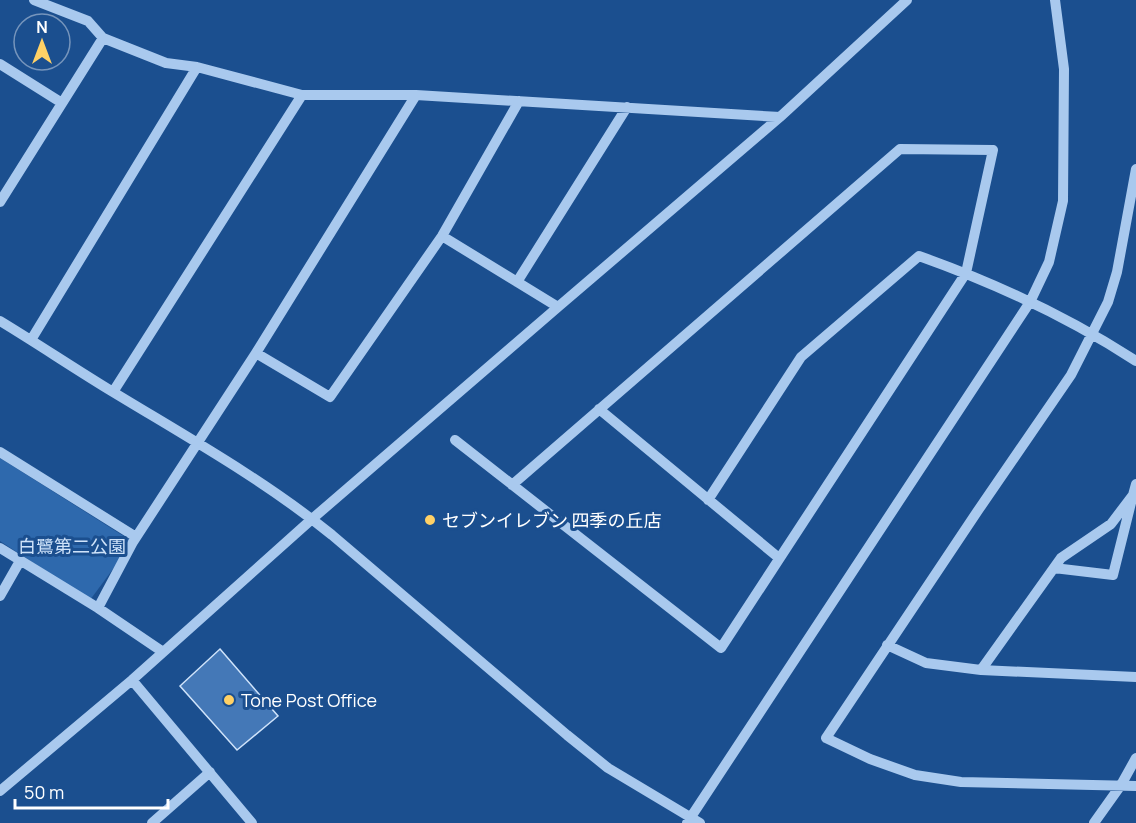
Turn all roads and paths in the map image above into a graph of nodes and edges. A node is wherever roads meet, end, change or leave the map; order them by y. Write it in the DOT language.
graph roads {
  1 [pos="34,0"];
  2 [pos="907,0"];
  3 [pos="1055,0"];
  4 [pos="103,38"];
  5 [pos="0,64"];
  6 [pos="197,67"];
  7 [pos="302,95"];
  8 [pos="416,95"];
  9 [pos="519,101"];
  10 [pos="62,103"];
  11 [pos="627,106"];
  12 [pos="780,117"];
  13 [pos="1136,169"];
  14 [pos="2,195"];
  15 [pos="442,236"];
  16 [pos="966,273"];
  17 [pos="517,282"];
  18 [pos="1030,302"];
  19 [pos="558,307"];
  20 [pos="0,321"];
  21 [pos="1093,333"];
  22 [pos="31,340"];
  23 [pos="256,353"];
  24 [pos="1136,361"];
  25 [pos="112,392"];
  26 [pos="599,409"];
  27 [pos="455,440"];
  28 [pos="198,442"];
  29 [pos="0,452"];
  30 [pos="1136,484"];
  31 [pos="512,485"];
  32 [pos="1133,495"];
  33 [pos="708,500"];
  34 [pos="312,519"];
  35 [pos="136,537"];
  36 [pos="0,548"];
  37 [pos="779,558"];
  38 [pos="20,561"];
  39 [pos="1054,568"];
  40 [pos="0,596"];
  41 [pos="98,608"];
  42 [pos="887,645"];
  43 [pos="163,652"];
  44 [pos="981,670"];
  45 [pos="1136,677"];
  46 [pos="132,680"];
  47 [pos="1136,758"];
  48 [pos="210,772"];
  49 [pos="1121,785"];
  50 [pos="1136,786"];
  51 [pos="0,791"];
  52 [pos="692,822"];
  53 [pos="152,823"];
  54 [pos="252,823"];
  55 [pos="1095,823"];
  1 -- 4 [label="street"];
  2 -- 12 [label="street"];
  3 -- 18 [label="street"];
  4 -- 6 [label="street"];
  4 -- 10 [label="street"];
  5 -- 10 [label="street"];
  6 -- 7 [label="street"];
  6 -- 22 [label="street"];
  7 -- 8 [label="street"];
  7 -- 25 [label="street"];
  8 -- 9 [label="street"];
  8 -- 23 [label="street"];
  9 -- 11 [label="street"];
  9 -- 15 [label="street"];
  10 -- 14 [label="street"];
  11 -- 12 [label="street"];
  11 -- 17 [label="street"];
  12 -- 19 [label="street"];
  13 -- 21 [label="street"];
  15 -- 17 [label="street"];
  15 -- 23 [label="street"];
  16 -- 18 [label="street"];
  16 -- 26 [label="street"];
  16 -- 33 [label="street"];
  16 -- 37 [label="street"];
  17 -- 19 [label="street"];
  18 -- 21 [label="street"];
  18 -- 52 [label="street"];
  19 -- 34 [label="street"];
  20 -- 22 [label="street"];
  21 -- 24 [label="street"];
  21 -- 42 [label="street"];
  22 -- 25 [label="street"];
  23 -- 28 [label="street"];
  25 -- 28 [label="street"];
  26 -- 31 [label="street"];
  26 -- 33 [label="street"];
  27 -- 31 [label="street"];
  28 -- 34 [label="street"];
  28 -- 35 [label="street"];
  29 -- 35 [label="street"];
  30 -- 32 [label="street"];
  31 -- 37 [label="street"];
  32 -- 39 [label="street"];
  32 -- 39 [label="street"];
  33 -- 37 [label="street"];
  34 -- 43 [label="street"];
  34 -- 52 [label="street"];
  35 -- 41 [label="street"];
  36 -- 38 [label="street"];
  38 -- 40 [label="street"];
  38 -- 41 [label="street"];
  39 -- 44 [label="street"];
  41 -- 43 [label="street"];
  42 -- 44 [label="street"];
  42 -- 49 [label="street"];
  43 -- 46 [label="street"];
  44 -- 45 [label="street"];
  46 -- 48 [label="street"];
  46 -- 51 [label="street"];
  47 -- 49 [label="street"];
  48 -- 53 [label="street"];
  48 -- 54 [label="street"];
  49 -- 50 [label="street"];
  49 -- 55 [label="street"];
}
